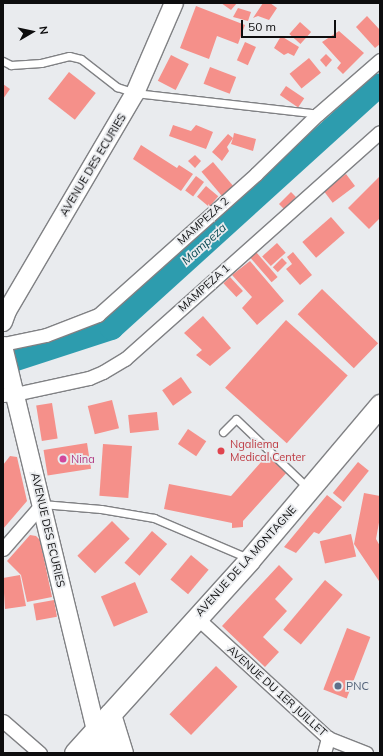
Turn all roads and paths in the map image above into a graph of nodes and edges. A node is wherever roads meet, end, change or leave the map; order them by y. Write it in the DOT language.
graph roads {
  1 [pos="174,3"];
  2 [pos="380,60"];
  3 [pos="3,61"];
  4 [pos="135,94"];
  5 [pos="318,114"];
  6 [pos="380,132"];
  7 [pos="3,322"];
  8 [pos="4,348"];
  9 [pos="11,391"];
  10 [pos="380,406"];
  11 [pos="223,432"];
  12 [pos="310,489"];
  13 [pos="42,504"];
  14 [pos="3,549"];
  15 [pos="250,559"];
  16 [pos="196,617"];
  17 [pos="80,667"];
  18 [pos="110,714"];
  19 [pos="3,721"];
  20 [pos="96,731"];
  21 [pos="328,738"];
  22 [pos="40,753"];
  23 [pos="75,753"];
  24 [pos="102,753"];
  25 [pos="122,753"];
  26 [pos="324,753"];
  27 [pos="366,753"];
  1 -- 4 [label="street, AVENUE DES ECURIES"];
  2 -- 5 [label="street, MAMPEZA 2"];
  3 -- 4 [label="lane"];
  4 -- 5 [label="lane"];
  4 -- 7 [label="street, AVENUE DES ECURIES"];
  5 -- 8 [label="street, MAMPEZA 2"];
  6 -- 9 [label="street, MAMPEZA 1"];
  8 -- 9 [label="street, AVENUE DES ECURIES"];
  9 -- 13 [label="street, AVENUE DES ECURIES"];
  10 -- 12 [label="main road, AVENUE DE LA MONTAGNE"];
  11 -- 12 [label="lane"];
  12 -- 15 [label="main road, AVENUE DE LA MONTAGNE"];
  13 -- 14 [label="street"];
  13 -- 15 [label="lane"];
  13 -- 17 [label="street, AVENUE DES ECURIES"];
  15 -- 16 [label="main road, AVENUE DE LA MONTAGNE"];
  16 -- 18 [label="main road, AVENUE DE LA MONTAGNE"];
  16 -- 21 [label="street, AVENUE DU 1ER JUILLET"];
  17 -- 18 [label="street, AVENUE DES ECURIES"];
  17 -- 20 [label="street, AVENUE DES ECURIES"];
  18 -- 20 [label="main road, AVENUE DE LA MONTAGNE"];
  18 -- 25 [label="main road"];
  19 -- 22 [label="street"];
  20 -- 23 [label="main road, AVENUE DE LA MONTAGNE"];
  20 -- 24 [label="main road"];
  21 -- 26 [label="street"];
  21 -- 27 [label="street, AVENUE DU 1ER JUILLET"];
}
